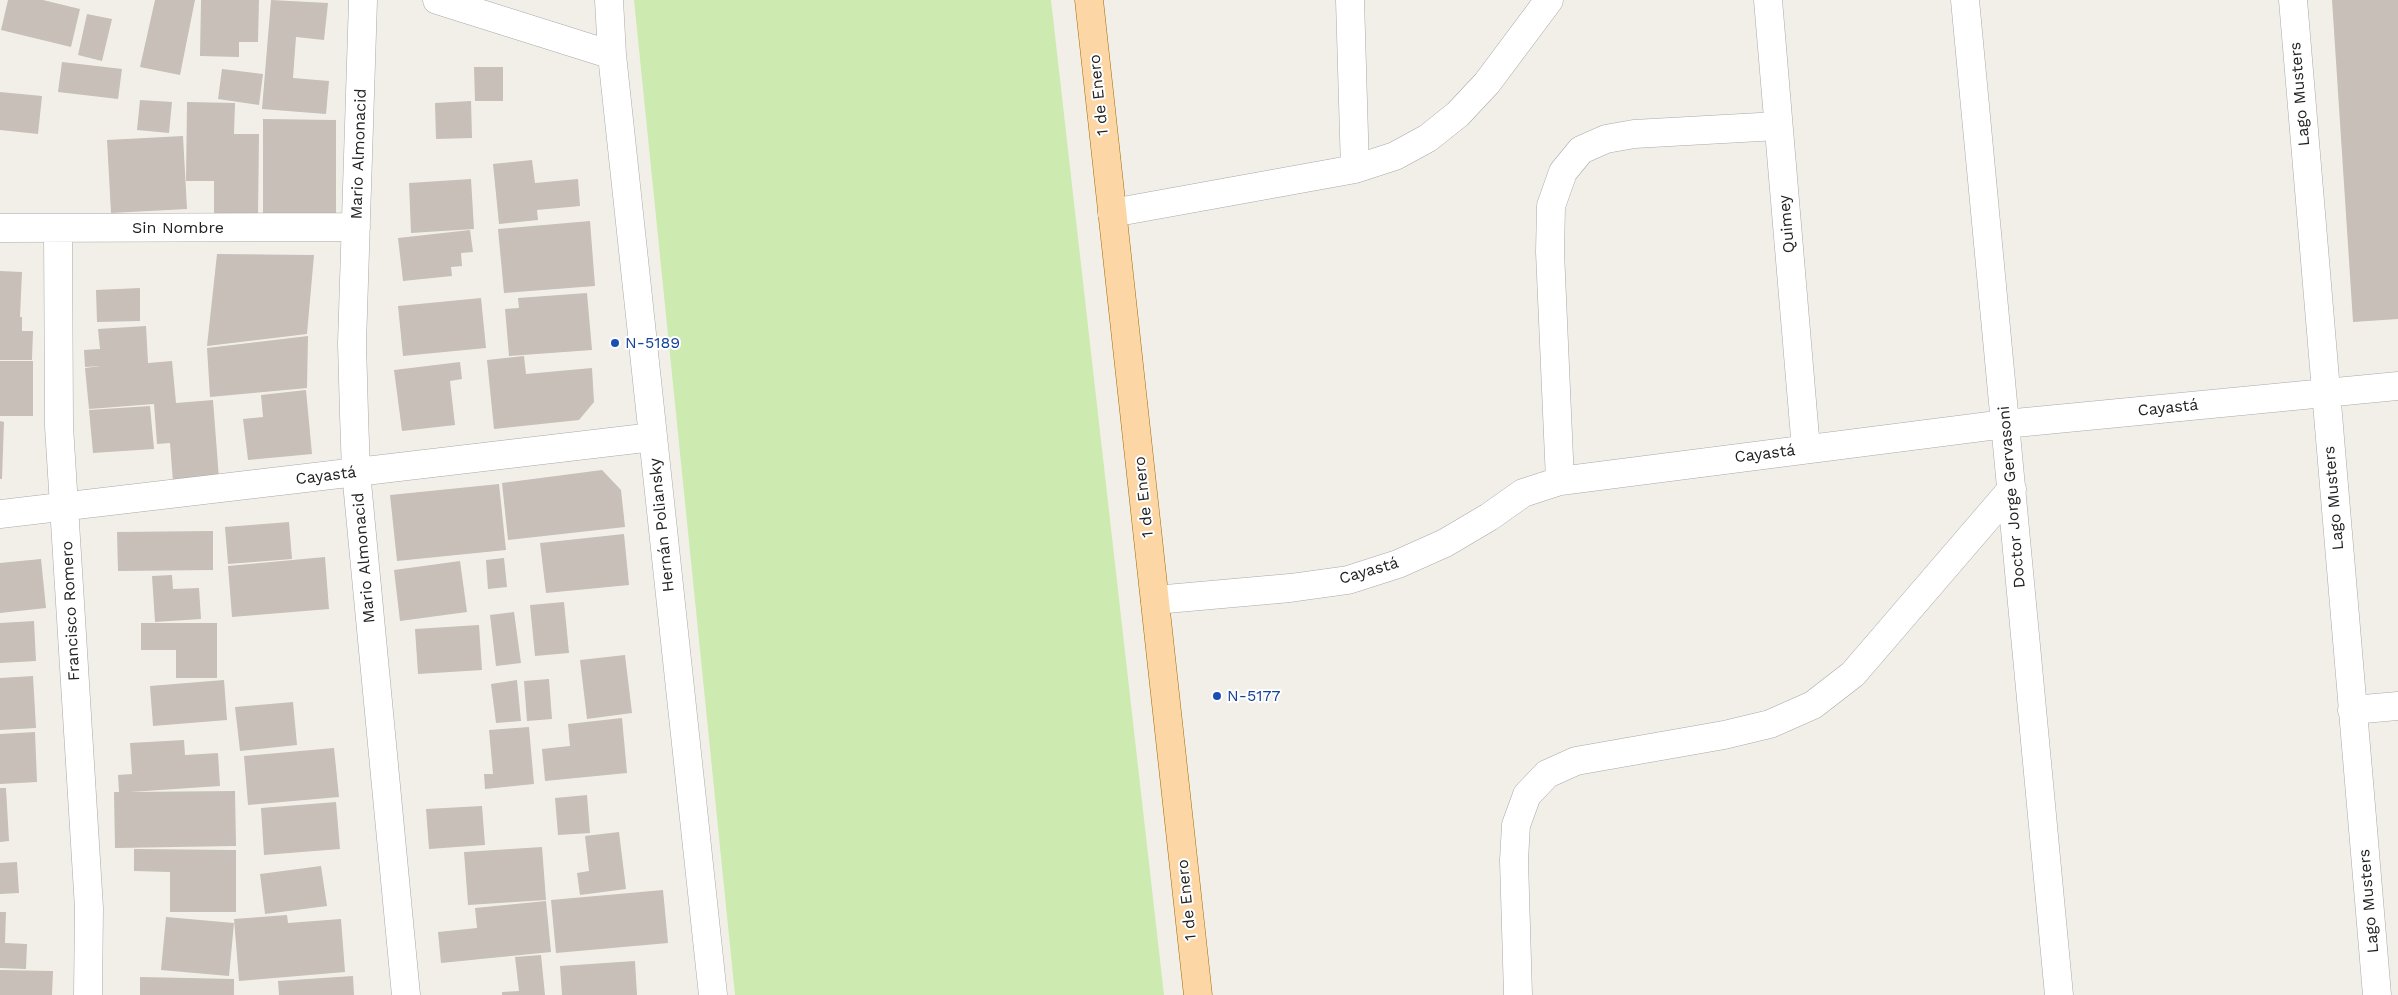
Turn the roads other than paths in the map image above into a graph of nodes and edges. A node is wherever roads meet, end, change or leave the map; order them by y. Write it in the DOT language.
graph roads {
  1 [pos="363,0"];
  2 [pos="437,0"];
  3 [pos="608,0"];
  4 [pos="1089,0"];
  5 [pos="1350,0"];
  6 [pos="1550,0"];
  7 [pos="1768,0"];
  8 [pos="1965,0"];
  9 [pos="2292,0"];
  10 [pos="612,55"];
  11 [pos="1778,126"];
  12 [pos="1355,169"];
  13 [pos="1112,213"];
  14 [pos="0,228"];
  15 [pos="58,228"];
  16 [pos="356,228"];
  17 [pos="2398,386"];
  18 [pos="2326,393"];
  19 [pos="2005,424"];
  20 [pos="653,438"];
  21 [pos="1806,449"];
  22 [pos="356,472"];
  23 [pos="1560,481"];
  24 [pos="2012,489"];
  25 [pos="65,507"];
  26 [pos="0,514"];
  27 [pos="1155,600"];
  28 [pos="2398,706"];
  29 [pos="2352,710"];
  30 [pos="88,995"];
  31 [pos="406,995"];
  32 [pos="713,995"];
  33 [pos="1198,995"];
  34 [pos="1518,995"];
  35 [pos="2059,995"];
  36 [pos="2377,995"];
  1 -- 16 [label="street, Mario Almonacid"];
  2 -- 10 [label="street"];
  3 -- 10 [label="street, Hernán Poliansky"];
  4 -- 13 [label="main road, 1 de Enero"];
  5 -- 12 [label="street"];
  6 -- 12 [label="street"];
  7 -- 11 [label="street, Quimey"];
  8 -- 19 [label="street, Doctor Jorge Gervasoni"];
  9 -- 18 [label="street, Lago Musters"];
  10 -- 20 [label="street, Hernán Poliansky"];
  11 -- 21 [label="street, Quimey"];
  11 -- 23 [label="street"];
  12 -- 13 [label="street"];
  13 -- 27 [label="main road, 1 de Enero"];
  14 -- 15 [label="street, Sin Nombre"];
  15 -- 16 [label="street, Sin Nombre"];
  15 -- 25 [label="street, Francisco Romero"];
  16 -- 22 [label="street, Mario Almonacid"];
  17 -- 18 [label="street, Cayastá"];
  18 -- 19 [label="street, Cayastá"];
  18 -- 29 [label="street, Lago Musters"];
  19 -- 21 [label="street, Cayastá"];
  19 -- 24 [label="street, Doctor Jorge Gervasoni"];
  20 -- 22 [label="street, Cayastá"];
  20 -- 32 [label="street, Hernán Poliansky"];
  21 -- 23 [label="street, Cayastá"];
  22 -- 25 [label="street, Cayastá"];
  22 -- 31 [label="street, Mario Almonacid"];
  23 -- 27 [label="street, Cayastá"];
  24 -- 34 [label="street"];
  24 -- 35 [label="street, Doctor Jorge Gervasoni"];
  25 -- 26 [label="street, Cayastá"];
  25 -- 30 [label="street, Francisco Romero"];
  27 -- 33 [label="main road, 1 de Enero"];
  28 -- 29 [label="street"];
  29 -- 36 [label="street, Lago Musters"];
}
